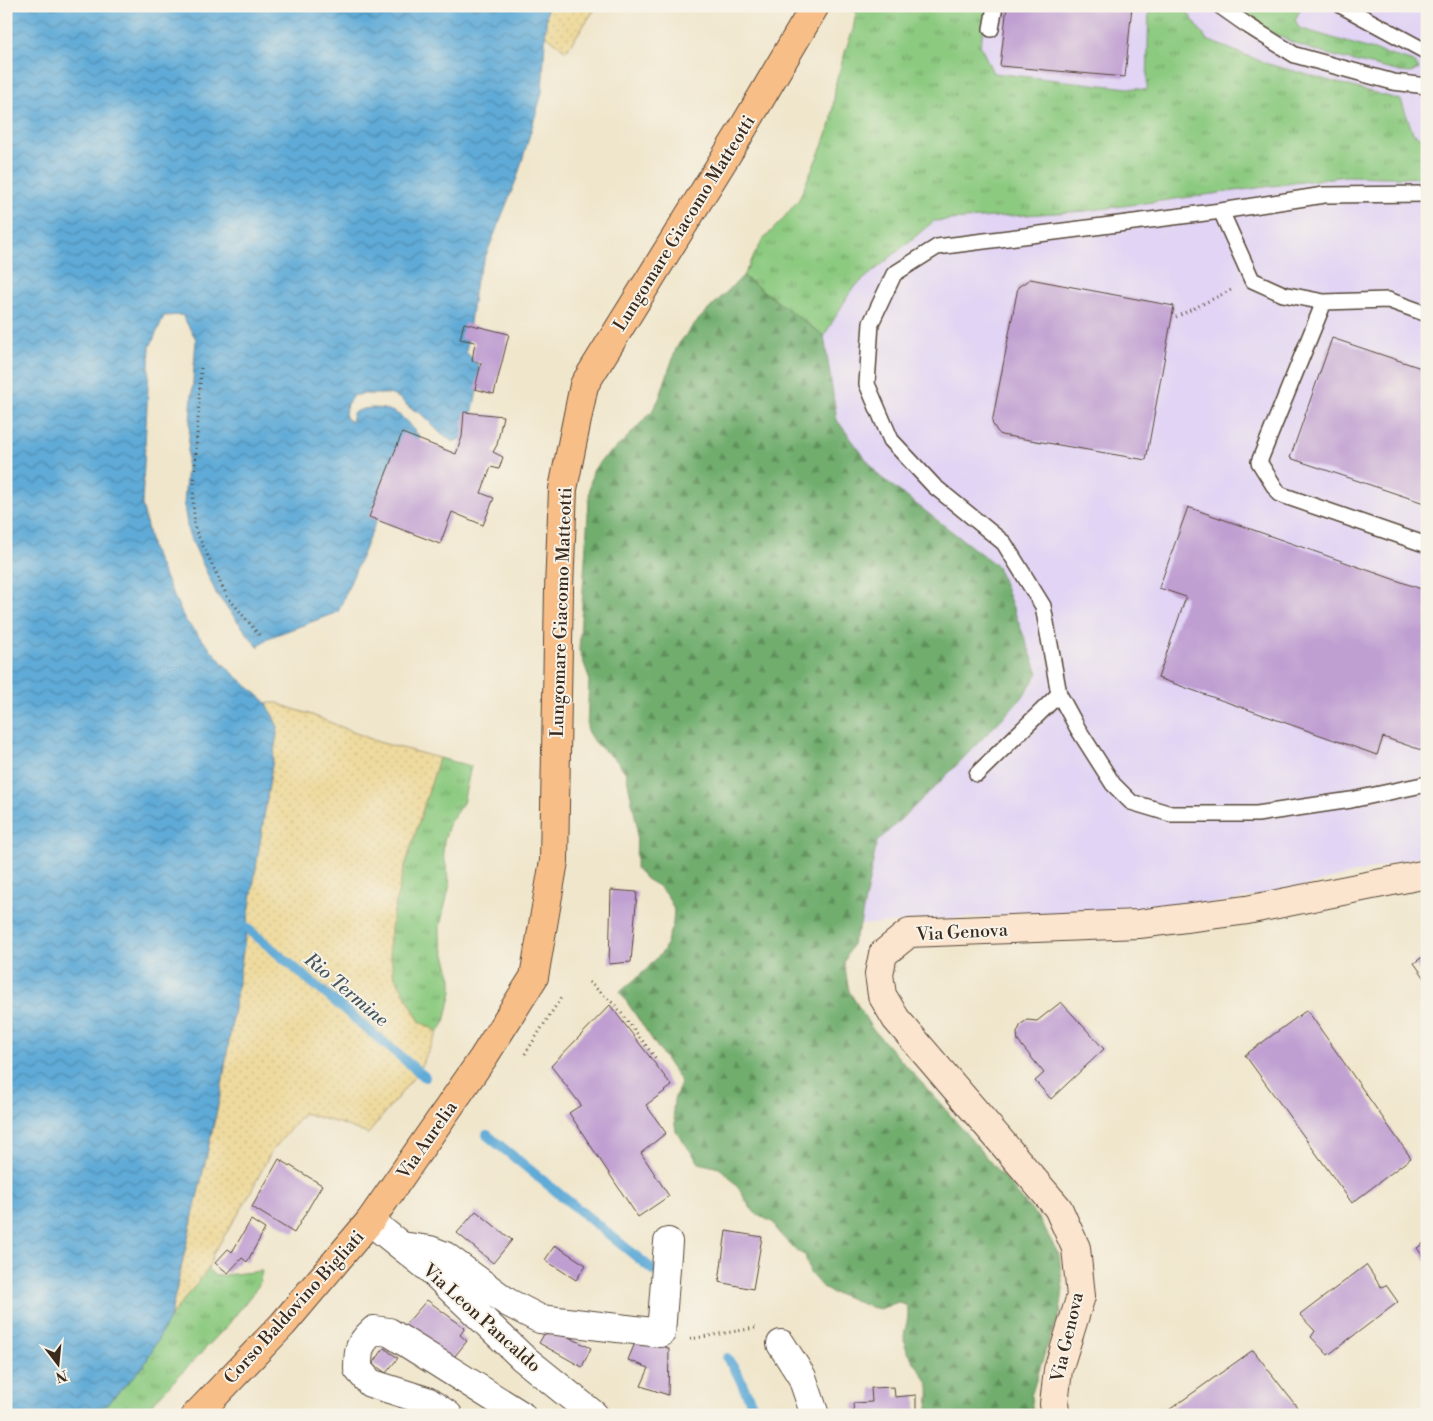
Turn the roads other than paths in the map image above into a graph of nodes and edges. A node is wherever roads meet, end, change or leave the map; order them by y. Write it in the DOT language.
graph roads {
  1 [pos="815,6"];
  2 [pos="996,6"];
  3 [pos="1220,6"];
  4 [pos="1342,6"];
  5 [pos="991,29"];
  6 [pos="1427,52"];
  7 [pos="1427,86"];
  8 [pos="1425,195"];
  9 [pos="1221,211"];
  10 [pos="1324,302"];
  11 [pos="1427,314"];
  12 [pos="1427,545"];
  13 [pos="1059,694"];
  14 [pos="977,774"];
  15 [pos="1427,784"];
  16 [pos="1427,874"];
  17 [pos="483,1058"];
  18 [pos="370,1221"];
  19 [pos="668,1242"];
  20 [pos="402,1246"];
  21 [pos="781,1344"];
  22 [pos="196,1415"];
  23 [pos="448,1415"];
  24 [pos="521,1415"];
  25 [pos="594,1415"];
  26 [pos="815,1415"];
  27 [pos="1056,1415"];
  1 -- 17 [label="main road, Lungomare Giacomo Matteotti"];
  2 -- 5 [label="lane"];
  3 -- 7 [label="lane"];
  4 -- 6 [label="lane"];
  8 -- 9 [label="lane"];
  9 -- 10 [label="lane"];
  9 -- 13 [label="lane"];
  10 -- 11 [label="lane"];
  10 -- 12 [label="lane"];
  13 -- 14 [label="lane"];
  13 -- 15 [label="lane"];
  16 -- 27 [label="street, Via Genova"];
  17 -- 18 [label="main road, Via Aurelia"];
  18 -- 20 [label="street, Via Leon Pancaldo"];
  18 -- 22 [label="main road, Corso Baldovino Bigliati"];
  19 -- 20 [label="street"];
  20 -- 25 [label="street, Via Leon Pancaldo"];
  21 -- 26 [label="street"];
  23 -- 24 [label="street"];
}
